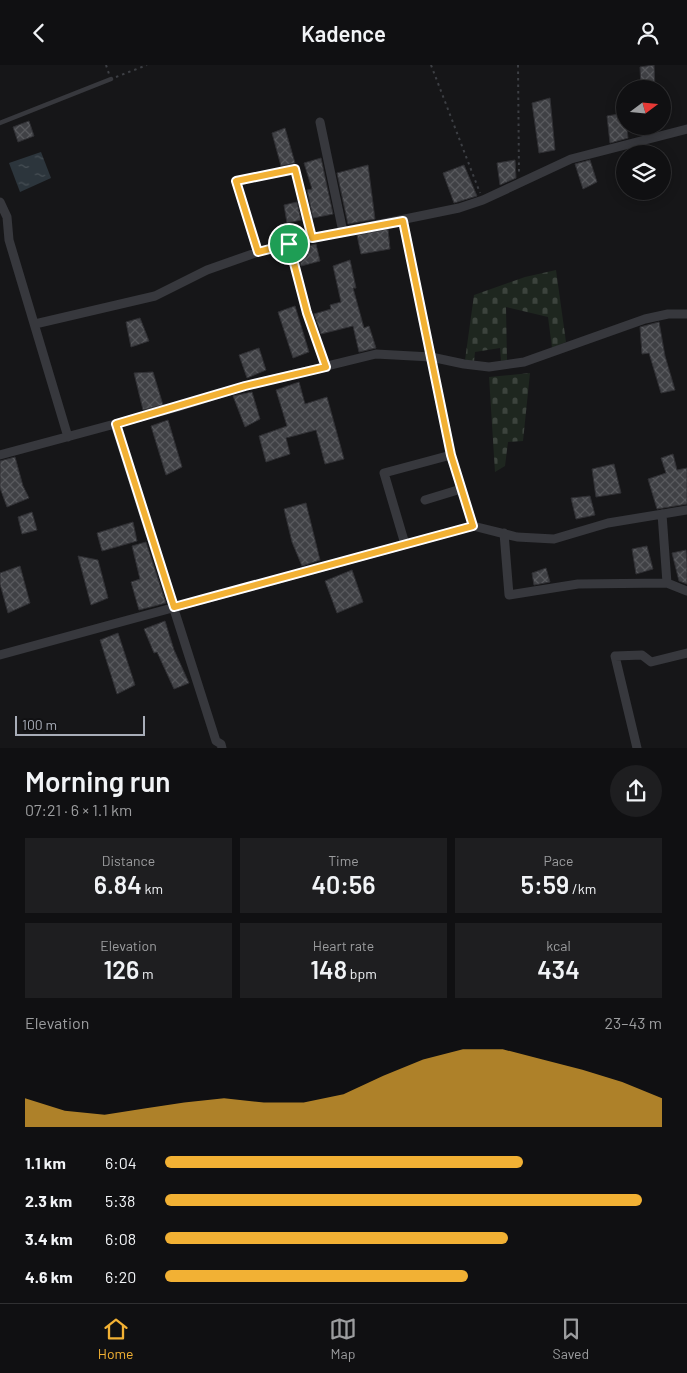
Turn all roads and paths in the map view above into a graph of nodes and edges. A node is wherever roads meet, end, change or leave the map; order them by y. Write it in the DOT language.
graph roads {
  1 [pos="106,65"];
  2 [pos="146,65"];
  3 [pos="431,65"];
  4 [pos="518,65"];
  5 [pos="111,79"];
  6 [pos="320,122"];
  7 [pos="0,123"];
  8 [pos="687,129"];
  9 [pos="519,182"];
  10 [pos="483,200"];
  11 [pos="0,202"];
  12 [pos="403,221"];
  13 [pos="343,232"];
  14 [pos="312,238"];
  15 [pos="289,244"];
  16 [pos="258,252"];
  17 [pos="687,314"];
  18 [pos="35,324"];
  19 [pos="431,357"];
  20 [pos="326,367"];
  21 [pos="116,424"];
  22 [pos="68,437"];
  23 [pos="0,455"];
  24 [pos="451,455"];
  25 [pos="461,489"];
  26 [pos="425,500"];
  27 [pos="687,510"];
  28 [pos="662,513"];
  29 [pos="473,526"];
  30 [pos="504,533"];
  31 [pos="405,544"];
  32 [pos="667,583"];
  33 [pos="687,591"];
  34 [pos="174,607"];
  35 [pos="687,653"];
  36 [pos="0,655"];
  37 [pos="222,748"];
  38 [pos="638,748"];
  1 -- 5 [label="path"];
  2 -- 5 [label="path"];
  3 -- 10 [label="path"];
  4 -- 9 [label="path"];
  5 -- 7 [label="lane"];
  6 -- 13 [label="street"];
  8 -- 9 [label="street"];
  9 -- 10 [label="street"];
  10 -- 12 [label="street"];
  11 -- 18 [label="street"];
  12 -- 13 [label="street"];
  12 -- 19 [label="street"];
  13 -- 14 [label="street"];
  14 -- 15 [label="street"];
  14 -- 16 [label="street"];
  15 -- 16 [label="street"];
  15 -- 20 [label="street"];
  16 -- 18 [label="street"];
  17 -- 19 [label="street"];
  18 -- 22 [label="street"];
  19 -- 20 [label="street"];
  19 -- 24 [label="street"];
  20 -- 21 [label="street"];
  21 -- 22 [label="street"];
  21 -- 34 [label="street"];
  22 -- 23 [label="street"];
  24 -- 25 [label="street"];
  24 -- 31 [label="street"];
  25 -- 26 [label="street"];
  25 -- 29 [label="street"];
  27 -- 28 [label="street"];
  28 -- 30 [label="street"];
  28 -- 32 [label="street"];
  29 -- 30 [label="street"];
  29 -- 31 [label="street"];
  30 -- 32 [label="street"];
  31 -- 34 [label="street"];
  32 -- 33 [label="street"];
  34 -- 36 [label="street"];
  34 -- 37 [label="street"];
  35 -- 38 [label="street"];
}
